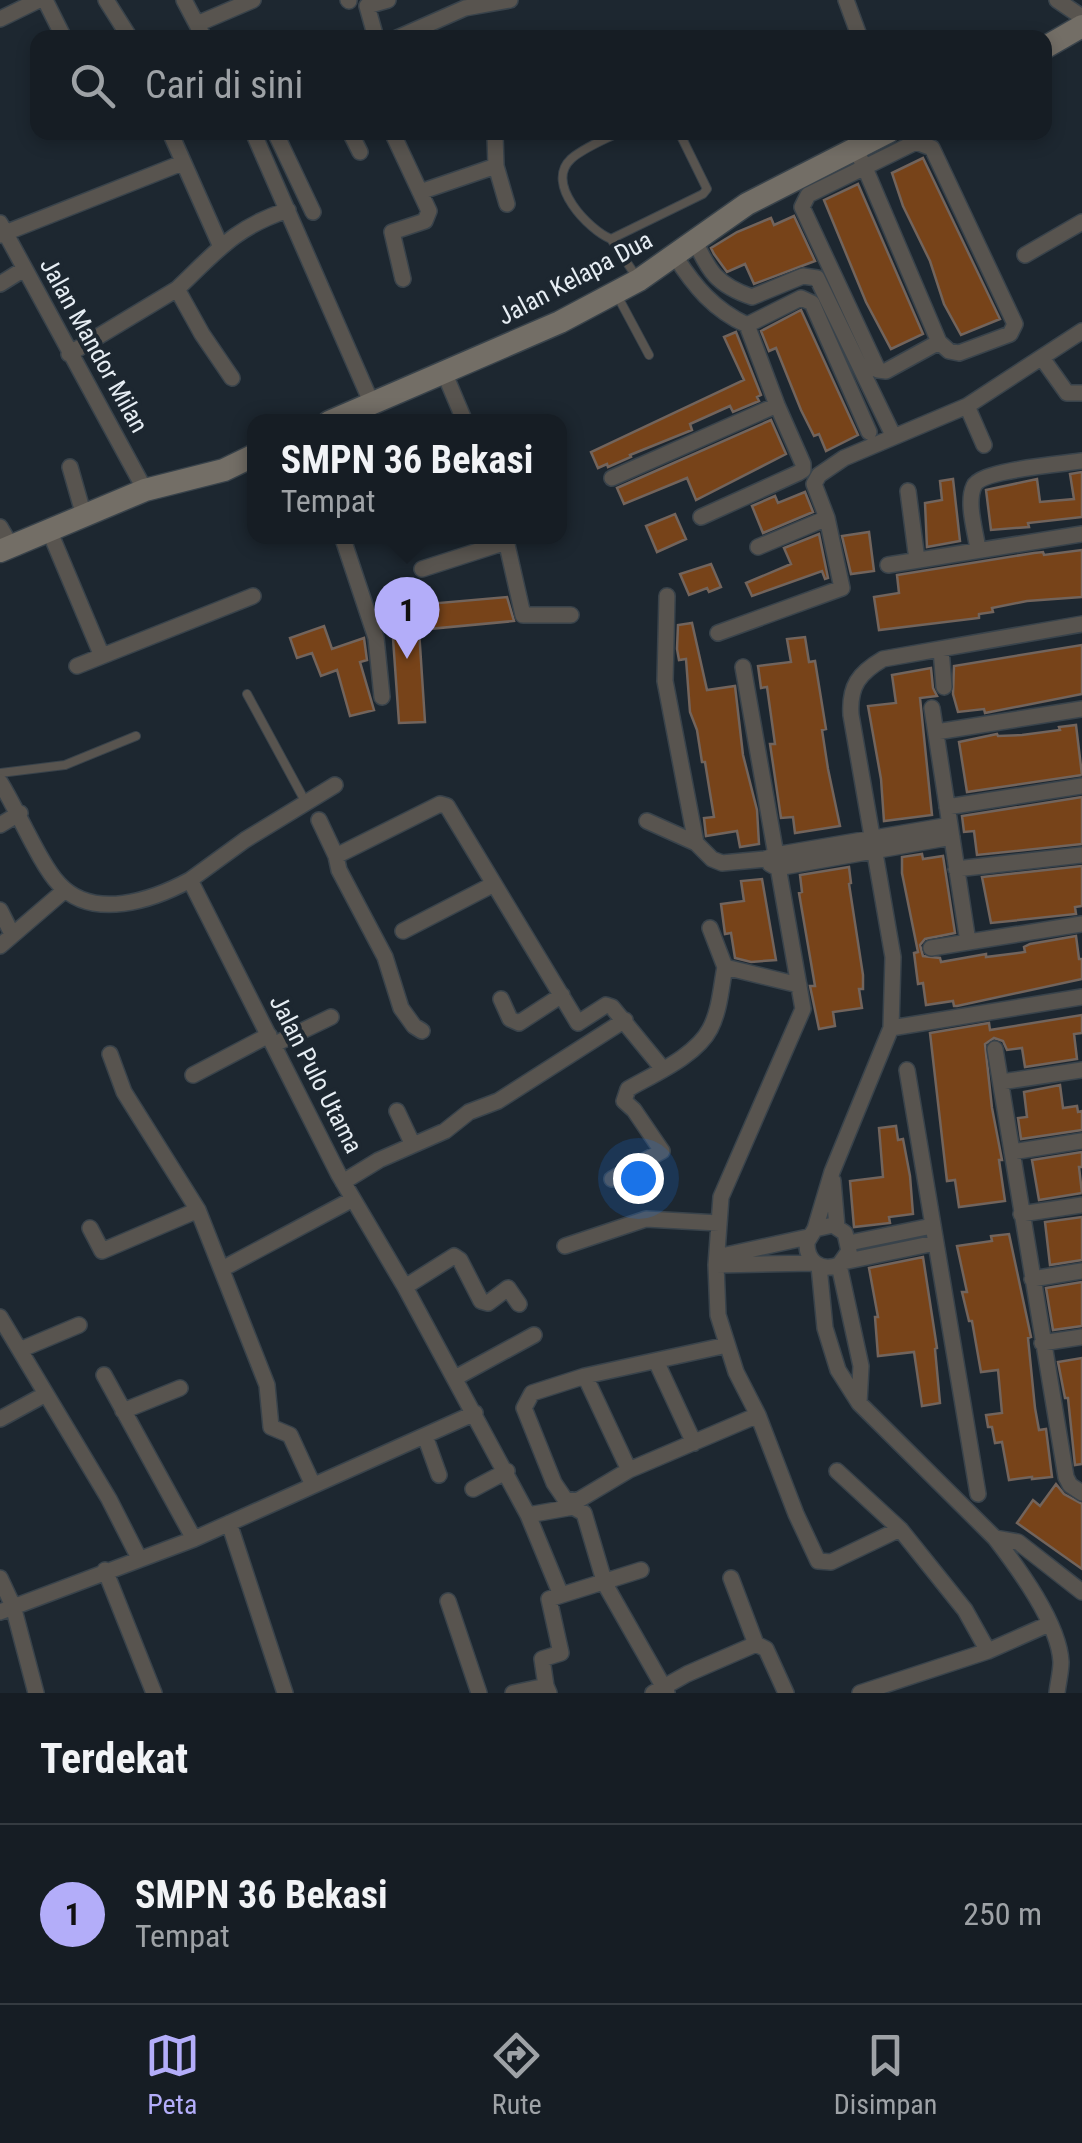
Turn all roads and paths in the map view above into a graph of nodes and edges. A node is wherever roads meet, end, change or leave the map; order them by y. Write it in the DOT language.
graph roads {
  1 [pos="42,0"];
  2 [pos="106,0"];
  3 [pos="184,0"];
  4 [pos="253,0"];
  5 [pos="388,0"];
  6 [pos="510,0"];
  7 [pos="1057,0"];
  8 [pos="850,2"];
  9 [pos="1082,17"];
  10 [pos="0,19"];
  11 [pos="1082,26"];
  12 [pos="59,30"];
  13 [pos="125,30"];
  14 [pos="199,30"];
  15 [pos="202,30"];
  16 [pos="374,30"];
  17 [pos="415,30"];
  18 [pos="858,30"];
  19 [pos="1052,43"];
  20 [pos="173,140"];
  21 [pos="257,140"];
  22 [pos="280,140"];
  23 [pos="354,140"];
  24 [pos="398,140"];
  25 [pos="496,140"];
  26 [pos="605,140"];
  27 [pos="684,140"];
  28 [pos="880,140"];
  29 [pos="360,152"];
  30 [pos="861,159"];
  31 [pos="182,163"];
  32 [pos="496,166"];
  33 [pos="420,192"];
  34 [pos="507,204"];
  35 [pos="288,210"];
  36 [pos="312,212"];
  37 [pos="1082,222"];
  38 [pos="2,230"];
  39 [pos="612,239"];
  40 [pos="694,239"];
  41 [pos="221,247"];
  42 [pos="1025,255"];
  43 [pos="676,256"];
  44 [pos="24,269"];
  45 [pos="402,279"];
  46 [pos="638,280"];
  47 [pos="0,284"];
  48 [pos="177,290"];
  49 [pos="615,293"];
  50 [pos="747,325"];
  51 [pos="1082,330"];
  52 [pos="939,342"];
  53 [pos="70,354"];
  54 [pos="649,356"];
  55 [pos="1042,358"];
  56 [pos="444,372"];
  57 [pos="232,378"];
  58 [pos="1082,393"];
  59 [pos="372,404"];
  60 [pos="776,406"];
  61 [pos="966,406"];
  62 [pos="349,414"];
  63 [pos="461,414"];
  64 [pos="869,432"];
  65 [pos="893,435"];
  66 [pos="984,445"];
  67 [pos="247,458"];
  68 [pos="1082,461"];
  69 [pos="70,467"];
  70 [pos="612,478"];
  71 [pos="145,490"];
  72 [pos="908,491"];
  73 [pos="84,516"];
  74 [pos="701,517"];
  75 [pos="827,518"];
  76 [pos="49,530"];
  77 [pos="1082,534"];
  78 [pos="4,542"];
  79 [pos="345,544"];
  80 [pos="492,544"];
  81 [pos="507,544"];
  82 [pos="758,547"];
  83 [pos="978,550"];
  84 [pos="917,560"];
  85 [pos="888,564"];
  86 [pos="422,569"];
  87 [pos="252,596"];
  88 [pos="667,596"];
  89 [pos="571,615"];
  90 [pos="1082,624"];
  91 [pos="718,633"];
  92 [pos="941,648"];
  93 [pos="102,656"];
  94 [pos="78,666"];
  95 [pos="744,667"];
  96 [pos="944,687"];
  97 [pos="247,694"];
  98 [pos="382,698"];
  99 [pos="932,708"];
  100 [pos="1081,709"];
  101 [pos="1082,728"];
  102 [pos="936,732"];
  103 [pos="136,736"];
  104 [pos="0,773"];
  105 [pos="0,782"];
  106 [pos="335,785"];
  107 [pos="1082,786"];
  108 [pos="305,801"];
  109 [pos="947,807"];
  110 [pos="20,813"];
  111 [pos="319,820"];
  112 [pos="648,821"];
  113 [pos="0,826"];
  114 [pos="951,831"];
  115 [pos="696,843"];
  116 [pos="873,843"];
  117 [pos="1082,854"];
  118 [pos="336,856"];
  119 [pos="772,861"];
  120 [pos="956,869"];
  121 [pos="190,880"];
  122 [pos="494,884"];
  123 [pos="65,890"];
  124 [pos="0,910"];
  125 [pos="1082,924"];
  126 [pos="710,928"];
  127 [pos="403,931"];
  128 [pos="12,934"];
  129 [pos="968,942"];
  130 [pos="0,946"];
  131 [pos="932,948"];
  132 [pos="725,967"];
  133 [pos="799,986"];
  134 [pos="562,996"];
  135 [pos="1082,997"];
  136 [pos="501,999"];
  137 [pos="331,1018"];
  138 [pos="626,1020"];
  139 [pos="892,1028"];
  140 [pos="422,1031"];
  141 [pos="272,1040"];
  142 [pos="995,1048"];
  143 [pos="110,1054"];
  144 [pos="662,1070"];
  145 [pos="906,1070"];
  146 [pos="1082,1070"];
  147 [pos="193,1075"];
  148 [pos="1000,1082"];
  149 [pos="396,1111"];
  150 [pos="1082,1141"];
  151 [pos="413,1146"];
  152 [pos="1012,1152"];
  153 [pos="832,1172"];
  154 [pos="612,1179"];
  155 [pos="343,1182"];
  156 [pos="353,1199"];
  157 [pos="1082,1205"];
  158 [pos="198,1210"];
  159 [pos="1022,1214"];
  160 [pos="718,1222"];
  161 [pos="932,1226"];
  162 [pos="837,1227"];
  163 [pos="90,1228"];
  164 [pos="812,1233"];
  165 [pos="849,1242"];
  166 [pos="935,1244"];
  167 [pos="565,1246"];
  168 [pos="716,1261"];
  169 [pos="841,1264"];
  170 [pos="817,1265"];
  171 [pos="222,1269"];
  172 [pos="1082,1272"];
  173 [pos="1032,1279"];
  174 [pos="405,1287"];
  175 [pos="519,1304"];
  176 [pos="0,1317"];
  177 [pos="79,1325"];
  178 [pos="534,1335"];
  179 [pos="1082,1337"];
  180 [pos="1042,1343"];
  181 [pos="727,1345"];
  182 [pos="22,1349"];
  183 [pos="656,1361"];
  184 [pos="104,1375"];
  185 [pos="585,1376"];
  186 [pos="455,1378"];
  187 [pos="180,1388"];
  188 [pos="44,1395"];
  189 [pos="859,1403"];
  190 [pos="123,1411"];
  191 [pos="474,1413"];
  192 [pos="758,1416"];
  193 [pos="0,1419"];
  194 [pos="425,1436"];
  195 [pos="694,1443"];
  196 [pos="629,1470"];
  197 [pos="837,1470"];
  198 [pos="507,1471"];
  199 [pos="439,1474"];
  200 [pos="313,1485"];
  201 [pos="473,1489"];
  202 [pos="1082,1493"];
  203 [pos="978,1494"];
  204 [pos="528,1515"];
  205 [pos="229,1523"];
  206 [pos="900,1530"];
  207 [pos="995,1538"];
  208 [pos="194,1539"];
  209 [pos="140,1558"];
  210 [pos="105,1570"];
  211 [pos="641,1570"];
  212 [pos="0,1578"];
  213 [pos="731,1578"];
  214 [pos="605,1584"];
  215 [pos="1082,1592"];
  216 [pos="561,1594"];
  217 [pos="448,1601"];
  218 [pos="7,1609"];
  219 [pos="1050,1624"];
  220 [pos="756,1644"];
  221 [pos="988,1651"];
  222 [pos="548,1690"];
  223 [pos="661,1691"];
  224 [pos="870,1692"];
  225 [pos="36,1693"];
  226 [pos="154,1693"];
  227 [pos="285,1693"];
  228 [pos="479,1693"];
  229 [pos="513,1693"];
  230 [pos="786,1693"];
  231 [pos="1057,1693"];
  1 -- 10 [label="street"];
  1 -- 12 [label="street"];
  2 -- 13 [label="street"];
  3 -- 14 [label="street"];
  4 -- 15 [label="street"];
  5 -- 16 [label="street"];
  6 -- 17 [label="street"];
  7 -- 9 [label="street"];
  8 -- 18 [label="street"];
  11 -- 19 [label="main road"];
  20 -- 31 [label="street"];
  21 -- 35 [label="street"];
  22 -- 36 [label="street"];
  23 -- 29 [label="street"];
  24 -- 33 [label="street"];
  25 -- 32 [label="street"];
  26 -- 39 [label="lane"];
  27 -- 39 [label="lane"];
  28 -- 30 [label="main road, Jalan Kelapa Dua"];
  30 -- 40 [label="main road, Jalan Kelapa Dua"];
  30 -- 52 [label="street"];
  30 -- 52 [label="street"];
  30 -- 52 [label="street"];
  31 -- 38 [label="street"];
  31 -- 41 [label="street"];
  32 -- 33 [label="street"];
  32 -- 34 [label="street"];
  33 -- 45 [label="street"];
  35 -- 41 [label="street"];
  35 -- 59 [label="street"];
  37 -- 42 [label="street"];
  38 -- 44 [label="street, Jalan Mandor Milan"];
  39 -- 46 [label="lane"];
  40 -- 43 [label="main road, Jalan Kelapa Dua"];
  40 -- 65 [label="street"];
  41 -- 48 [label="street"];
  43 -- 46 [label="main road, Jalan Kelapa Dua"];
  43 -- 50 [label="street"];
  44 -- 47 [label="street"];
  44 -- 53 [label="street, Jalan Mandor Milan"];
  46 -- 49 [label="main road, Jalan Kelapa Dua"];
  48 -- 53 [label="street"];
  48 -- 57 [label="street"];
  49 -- 54 [label="lane"];
  49 -- 56 [label="main road, Jalan Kelapa Dua"];
  50 -- 60 [label="street"];
  50 -- 64 [label="street"];
  51 -- 55 [label="street"];
  53 -- 71 [label="street, Jalan Mandor Milan"];
  55 -- 58 [label="street"];
  55 -- 61 [label="street"];
  56 -- 59 [label="main road, Jalan Kelapa Dua"];
  56 -- 63 [label="street"];
  59 -- 62 [label="main road, Jalan Kelapa Dua"];
  60 -- 70 [label="street"];
  60 -- 74 [label="street"];
  61 -- 65 [label="street"];
  61 -- 66 [label="street"];
  65 -- 75 [label="street"];
  67 -- 71 [label="main road"];
  68 -- 83 [label="street"];
  69 -- 73 [label="street"];
  71 -- 73 [label="main road"];
  72 -- 84 [label="street"];
  73 -- 76 [label="main road"];
  75 -- 82 [label="street"];
  75 -- 91 [label="street"];
  76 -- 78 [label="main road"];
  76 -- 93 [label="street"];
  77 -- 83 [label="street"];
  79 -- 98 [label="street"];
  80 -- 86 [label="street"];
  81 -- 89 [label="street"];
  83 -- 84 [label="street"];
  84 -- 85 [label="street"];
  87 -- 93 [label="street"];
  88 -- 115 [label="street"];
  90 -- 92 [label="street"];
  92 -- 96 [label="street"];
  92 -- 116 [label="street"];
  93 -- 94 [label="street"];
  95 -- 119 [label="street"];
  97 -- 108 [label="lane"];
  99 -- 102 [label="street"];
  100 -- 101 [label="street"];
  100 -- 102 [label="street"];
  102 -- 109 [label="street"];
  103 -- 104 [label="lane"];
  105 -- 110 [label="street"];
  106 -- 108 [label="street"];
  107 -- 109 [label="street"];
  108 -- 121 [label="street"];
  109 -- 114 [label="street"];
  110 -- 113 [label="street"];
  110 -- 123 [label="street"];
  111 -- 118 [label="street"];
  112 -- 115 [label="street"];
  114 -- 116 [label="street"];
  114 -- 120 [label="street"];
  115 -- 119 [label="street"];
  116 -- 119 [label="street"];
  116 -- 139 [label="street"];
  117 -- 120 [label="street"];
  118 -- 122 [label="street"];
  118 -- 140 [label="street"];
  119 -- 133 [label="street"];
  120 -- 129 [label="street"];
  121 -- 123 [label="street"];
  121 -- 141 [label="street, Jalan Pulo Utama"];
  122 -- 127 [label="street"];
  122 -- 134 [label="street"];
  123 -- 128 [label="street"];
  124 -- 128 [label="street"];
  125 -- 129 [label="street"];
  126 -- 132 [label="street"];
  128 -- 130 [label="street"];
  129 -- 131 [label="street"];
  132 -- 133 [label="street"];
  132 -- 144 [label="street"];
  133 -- 160 [label="street"];
  134 -- 136 [label="street"];
  134 -- 138 [label="street"];
  135 -- 139 [label="street"];
  137 -- 141 [label="street"];
  138 -- 144 [label="street"];
  138 -- 151 [label="street"];
  139 -- 153 [label="street"];
  141 -- 147 [label="street"];
  141 -- 155 [label="street, Jalan Pulo Utama"];
  142 -- 148 [label="street"];
  143 -- 158 [label="street"];
  144 -- 154 [label="street"];
  145 -- 161 [label="street"];
  146 -- 148 [label="street"];
  148 -- 152 [label="street"];
  149 -- 151 [label="street"];
  150 -- 152 [label="street"];
  151 -- 155 [label="street"];
  152 -- 159 [label="street"];
  153 -- 162 [label="street"];
  153 -- 164 [label="street"];
  155 -- 156 [label="street, Jalan Pulo Utama"];
  156 -- 171 [label="street"];
  156 -- 174 [label="street, Jalan Pulo Utama"];
  157 -- 159 [label="street"];
  158 -- 163 [label="street"];
  158 -- 171 [label="street"];
  159 -- 173 [label="street"];
  160 -- 167 [label="street"];
  160 -- 168 [label="street"];
  161 -- 165 [label="street"];
  161 -- 166 [label="street"];
  162 -- 164 [label="street"];
  162 -- 165 [label="street"];
  164 -- 168 [label="street"];
  164 -- 170 [label="street"];
  165 -- 169 [label="street"];
  166 -- 169 [label="street"];
  166 -- 203 [label="street"];
  168 -- 170 [label="street"];
  168 -- 181 [label="street"];
  169 -- 170 [label="street"];
  169 -- 189 [label="street"];
  170 -- 189 [label="street"];
  171 -- 200 [label="street"];
  172 -- 173 [label="street"];
  173 -- 180 [label="street"];
  174 -- 175 [label="street"];
  174 -- 186 [label="street, Jalan Pulo Utama"];
  176 -- 182 [label="street"];
  177 -- 182 [label="street"];
  178 -- 186 [label="street"];
  179 -- 180 [label="street"];
  180 -- 202 [label="street"];
  181 -- 183 [label="street"];
  181 -- 192 [label="street"];
  182 -- 188 [label="street"];
  183 -- 185 [label="street"];
  183 -- 195 [label="street"];
  184 -- 190 [label="street"];
  185 -- 196 [label="street"];
  185 -- 196 [label="street"];
  186 -- 191 [label="street, Jalan Pulo Utama"];
  187 -- 190 [label="street"];
  188 -- 193 [label="street"];
  188 -- 209 [label="street"];
  189 -- 207 [label="street"];
  190 -- 208 [label="street"];
  191 -- 194 [label="street"];
  191 -- 198 [label="street, Jalan Pulo Utama"];
  192 -- 195 [label="street"];
  192 -- 206 [label="street"];
  194 -- 199 [label="street"];
  194 -- 200 [label="street"];
  195 -- 196 [label="street"];
  197 -- 206 [label="street"];
  198 -- 201 [label="street"];
  198 -- 204 [label="street, Jalan Pulo Utama"];
  200 -- 205 [label="street"];
  204 -- 214 [label="street"];
  204 -- 216 [label="street, Jalan Pulo Utama"];
  205 -- 208 [label="street"];
  205 -- 227 [label="street"];
  206 -- 221 [label="street"];
  207 -- 215 [label="street"];
  207 -- 219 [label="street"];
  208 -- 209 [label="street"];
  209 -- 210 [label="street"];
  210 -- 218 [label="street"];
  210 -- 226 [label="street"];
  211 -- 214 [label="street"];
  212 -- 218 [label="street"];
  213 -- 220 [label="street"];
  214 -- 216 [label="street"];
  214 -- 223 [label="street"];
  216 -- 222 [label="street"];
  217 -- 228 [label="street"];
  218 -- 225 [label="street"];
  219 -- 221 [label="street"];
  219 -- 231 [label="street"];
  220 -- 223 [label="street"];
  220 -- 230 [label="street"];
  221 -- 224 [label="street"];
  222 -- 229 [label="street"];
}
